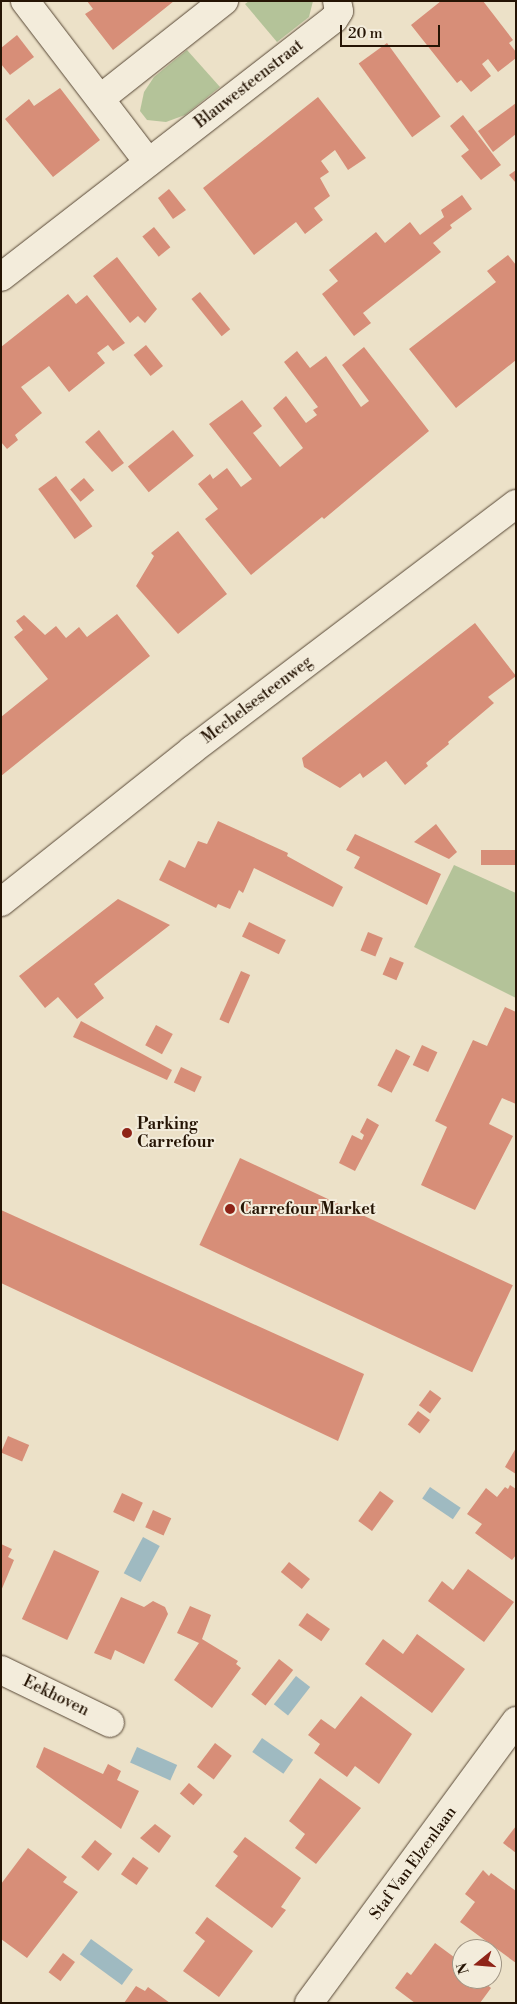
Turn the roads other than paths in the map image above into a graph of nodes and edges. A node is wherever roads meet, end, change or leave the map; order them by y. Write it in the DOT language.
graph roads {
  1 [pos="25,1"];
  2 [pos="224,1"];
  3 [pos="337,1"];
  4 [pos="101,98"];
  5 [pos="148,162"];
  6 [pos="1,277"];
  7 [pos="516,504"];
  8 [pos="1,902"];
  9 [pos="1,1670"];
  10 [pos="516,1721"];
  11 [pos="110,1723"];
  12 [pos="309,2003"];
  1 -- 4 [label="street"];
  2 -- 4 [label="street"];
  3 -- 5 [label="street, Blauwesteenstraat"];
  4 -- 5 [label="street"];
  5 -- 6 [label="street, Blauwesteenstraat"];
  7 -- 8 [label="street, Mechelsesteenweg"];
  9 -- 11 [label="street, Eekhoven"];
  10 -- 12 [label="street, Staf Van Elzenlaan"];
}
